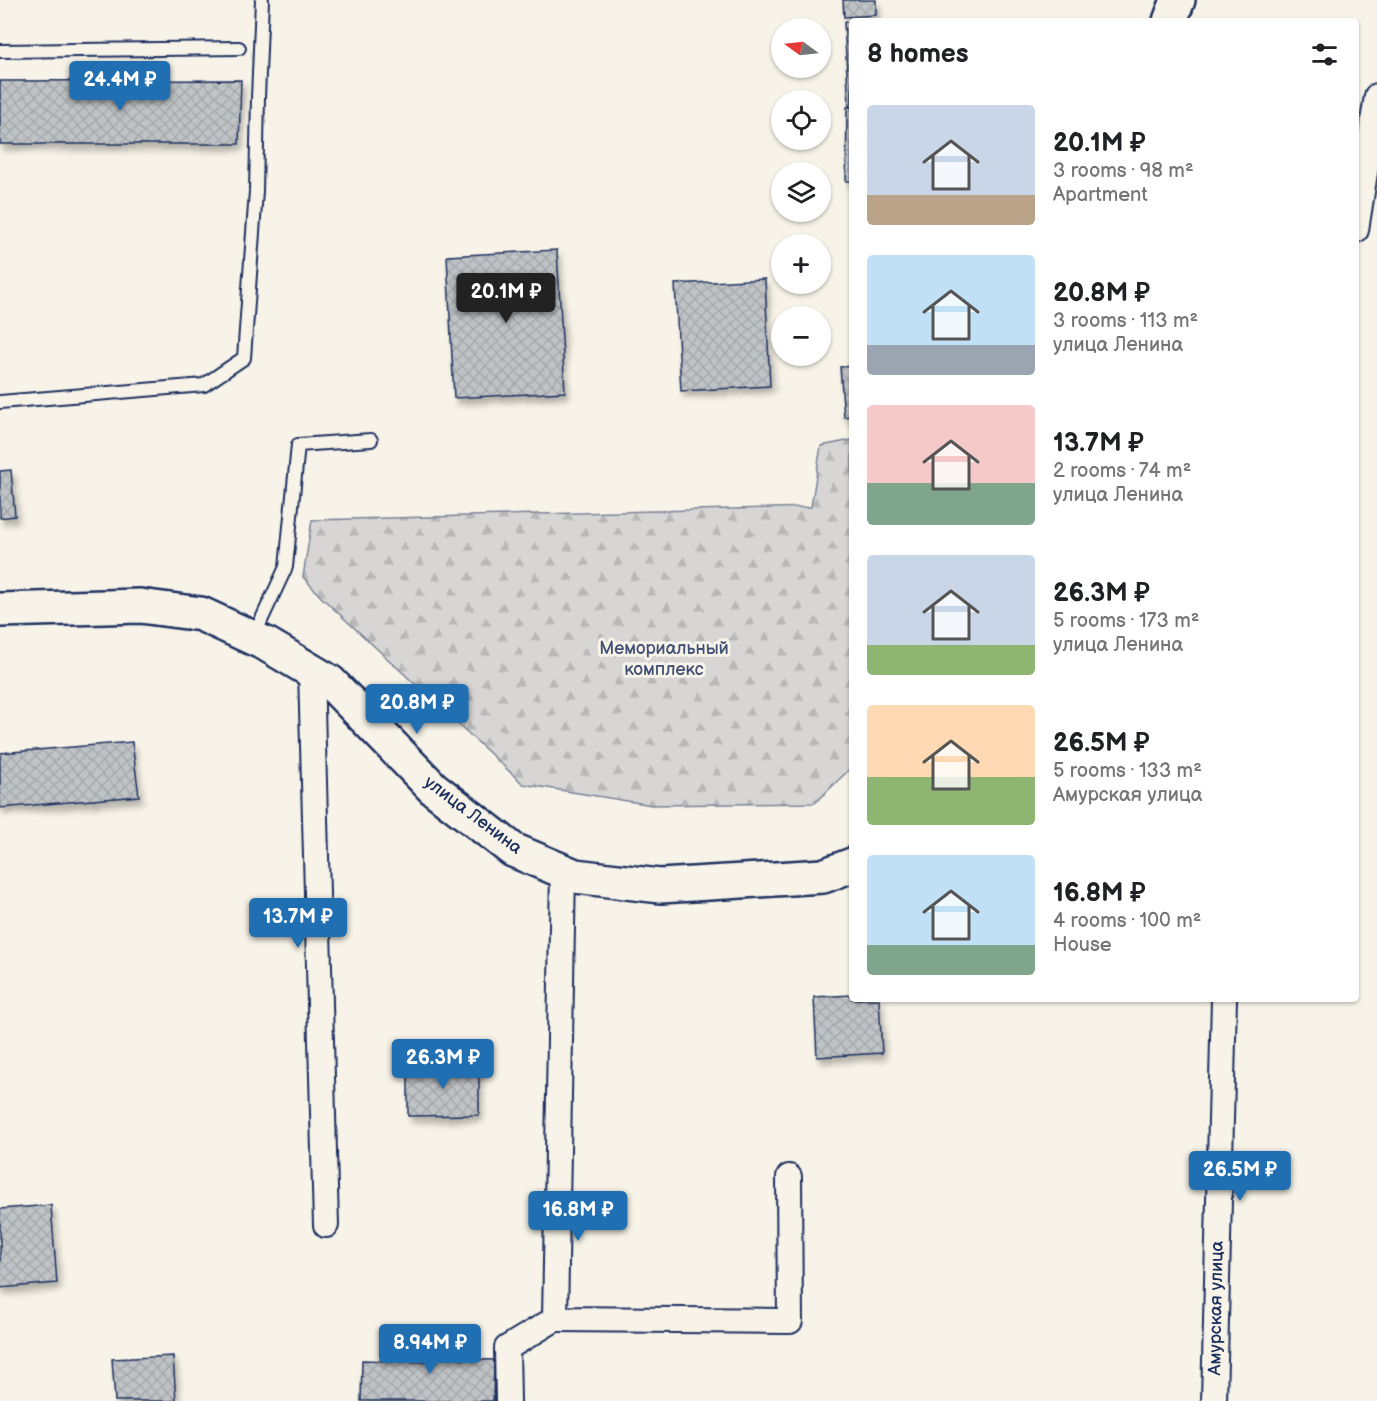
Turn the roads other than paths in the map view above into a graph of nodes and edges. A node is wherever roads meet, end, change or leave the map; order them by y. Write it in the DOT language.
graph roads {
  1 [pos="262,0"];
  2 [pos="1178,0"];
  3 [pos="1171,18"];
  4 [pos="240,48"];
  5 [pos="0,51"];
  6 [pos="1377,96"];
  7 [pos="1359,211"];
  8 [pos="0,402"];
  9 [pos="371,440"];
  10 [pos="0,610"];
  11 [pos="253,638"];
  12 [pos="311,671"];
  13 [pos="849,866"];
  14 [pos="563,871"];
  15 [pos="1224,1002"];
  16 [pos="789,1177"];
  17 [pos="326,1226"];
  18 [pos="555,1319"];
  19 [pos="508,1401"];
  20 [pos="1214,1401"];
  1 -- 8 [label="lane"];
  2 -- 3 [label="main road"];
  4 -- 5 [label="lane"];
  6 -- 7 [label="street"];
  9 -- 11 [label="lane"];
  10 -- 11 [label="main road, улица Ленина"];
  11 -- 12 [label="main road, улица Ленина"];
  12 -- 14 [label="main road, улица Ленина"];
  12 -- 17 [label="street"];
  13 -- 14 [label="main road, улица Ленина"];
  14 -- 18 [label="street"];
  15 -- 20 [label="street, Амурская улица"];
  16 -- 18 [label="street"];
  18 -- 19 [label="street"];
}
